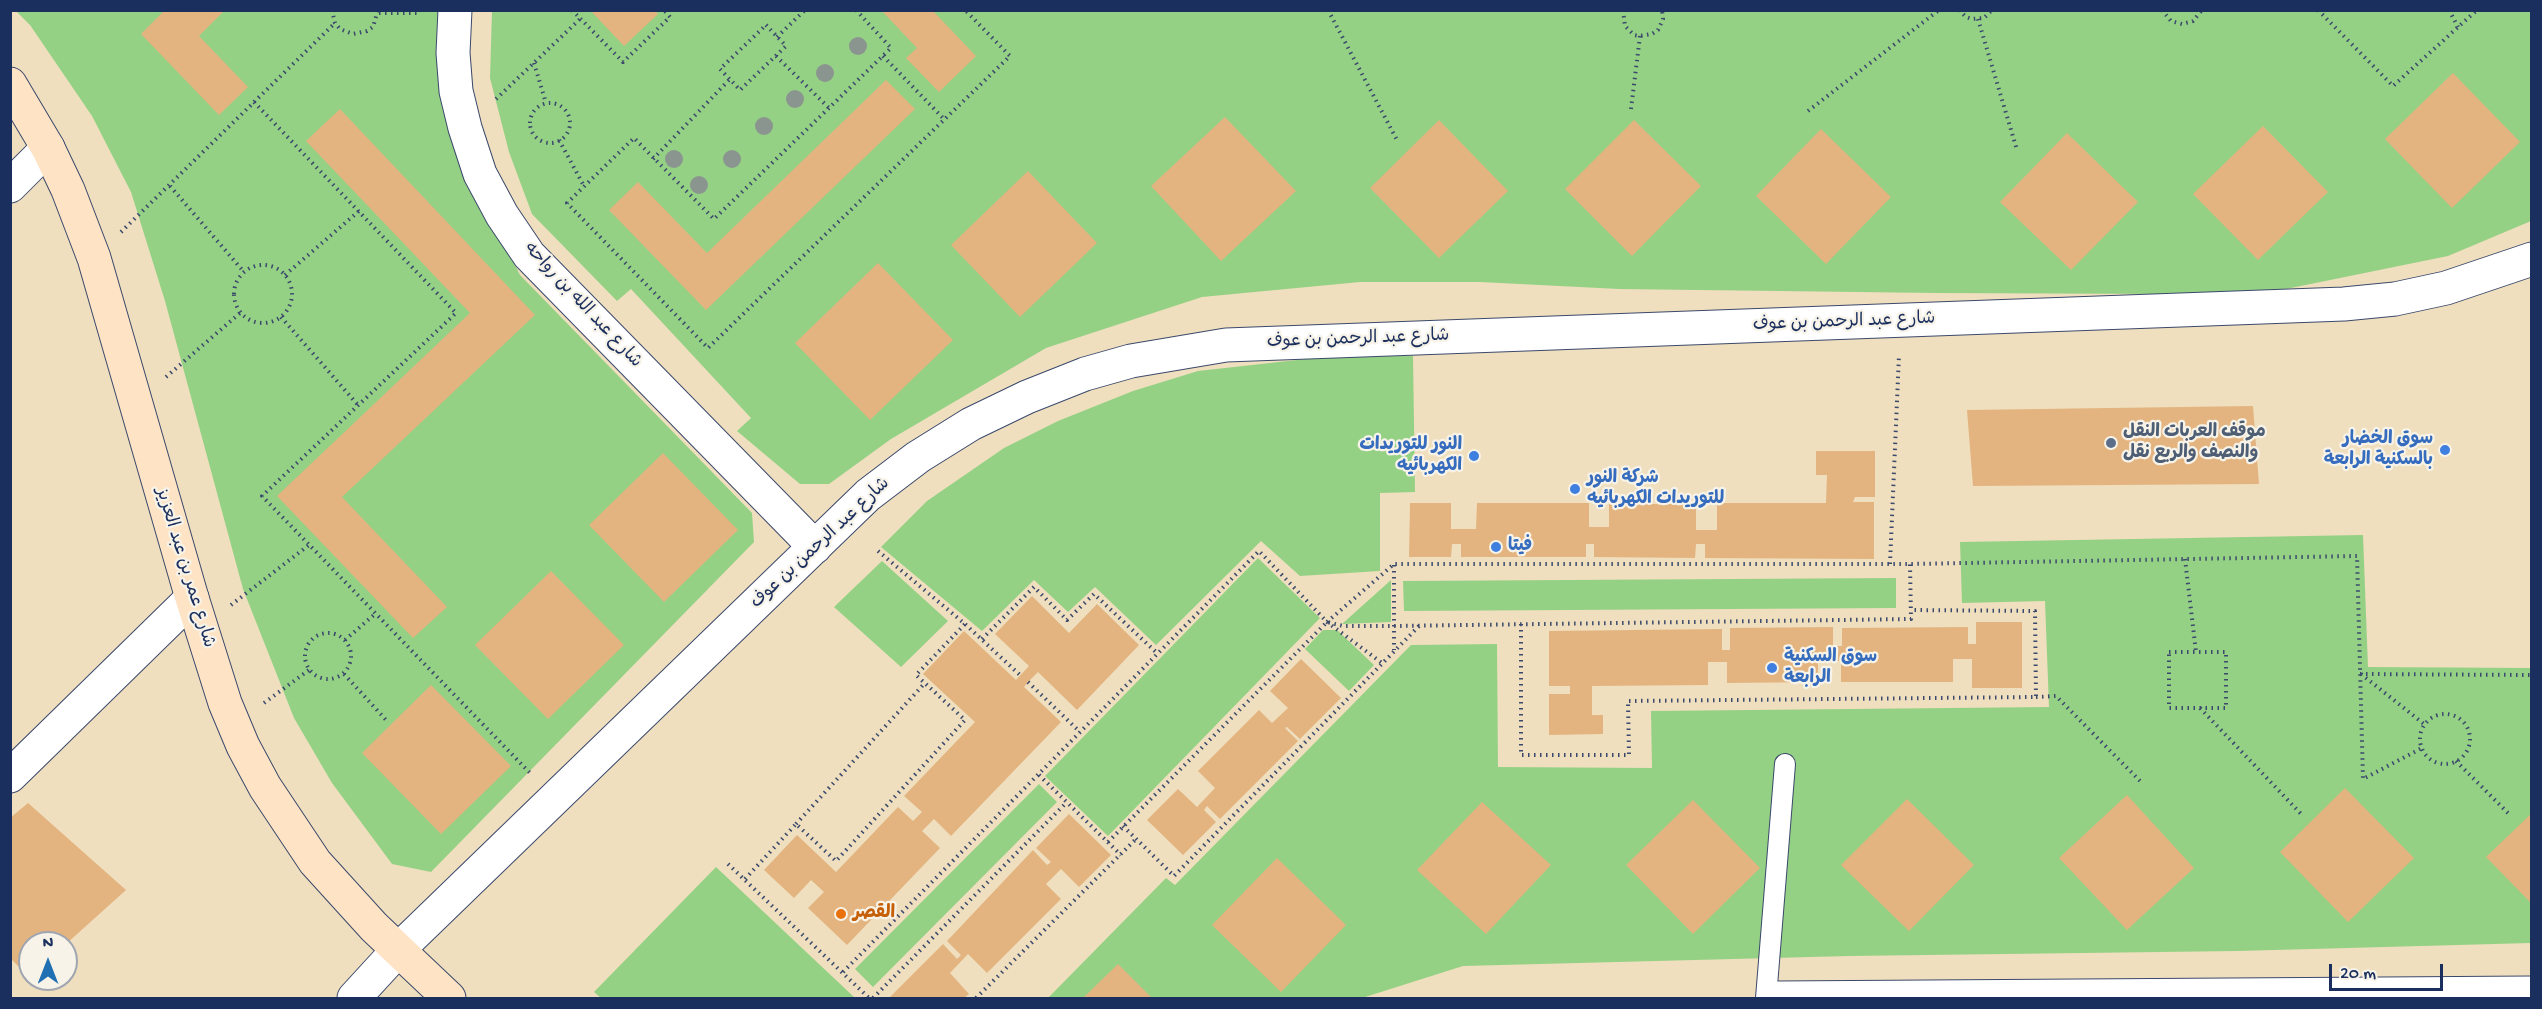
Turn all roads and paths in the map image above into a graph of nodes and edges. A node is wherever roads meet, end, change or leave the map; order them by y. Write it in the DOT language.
graph roads {
  1 [pos="332,10"];
  2 [pos="378,10"];
  3 [pos="455,10"];
  4 [pos="572,10"];
  5 [pos="664,10"];
  6 [pos="805,10"];
  7 [pos="856,10"];
  8 [pos="965,10"];
  9 [pos="1328,10"];
  10 [pos="1623,10"];
  11 [pos="1662,10"];
  12 [pos="1939,10"];
  13 [pos="1959,10"];
  14 [pos="1992,10"];
  15 [pos="2162,10"];
  16 [pos="2202,10"];
  17 [pos="2318,10"];
  18 [pos="2449,10"];
  19 [pos="2477,10"];
  20 [pos="580,18"];
  21 [pos="1978,19"];
  22 [pos="335,23"];
  23 [pos="2458,27"];
  24 [pos="1640,36"];
  25 [pos="777,37"];
  26 [pos="776,56"];
  27 [pos="883,56"];
  28 [pos="534,63"];
  29 [pos="729,80"];
  30 [pos="10,84"];
  31 [pos="254,102"];
  32 [pos="546,103"];
  33 [pos="829,108"];
  34 [pos="1631,109"];
  35 [pos="1808,111"];
  36 [pos="944,120"];
  37 [pos="465,128"];
  38 [pos="559,140"];
  39 [pos="1397,140"];
  40 [pos="48,148"];
  41 [pos="2017,150"];
  42 [pos="653,159"];
  43 [pos="10,186"];
  44 [pos="170,186"];
  45 [pos="584,186"];
  46 [pos="359,211"];
  47 [pos="94,258"];
  48 [pos="2532,259"];
  49 [pos="243,272"];
  50 [pos="285,275"];
  51 [pos="240,313"];
  52 [pos="281,317"];
  53 [pos="1900,321"];
  54 [pos="135,404"];
  55 [pos="358,405"];
  56 [pos="309,545"];
  57 [pos="815,547"];
  58 [pos="878,550"];
  59 [pos="2185,559"];
  60 [pos="1394,564"];
  61 [pos="1890,564"];
  62 [pos="1910,564"];
  63 [pos="192,598"];
  64 [pos="1911,610"];
  65 [pos="375,614"];
  66 [pos="1327,622"];
  67 [pos="965,624"];
  68 [pos="1521,624"];
  69 [pos="1420,625"];
  70 [pos="1394,626"];
  71 [pos="202,628"];
  72 [pos="982,639"];
  73 [pos="345,640"];
  74 [pos="1394,650"];
  75 [pos="2196,652"];
  76 [pos="1158,654"];
  77 [pos="1382,663"];
  78 [pos="309,670"];
  79 [pos="344,674"];
  80 [pos="2360,674"];
  81 [pos="1020,675"];
  82 [pos="2532,675"];
  83 [pos="1028,682"];
  84 [pos="924,684"];
  85 [pos="2036,697"];
  86 [pos="2200,708"];
  87 [pos="387,721"];
  88 [pos="2424,724"];
  89 [pos="234,725"];
  90 [pos="1080,732"];
  91 [pos="2422,748"];
  92 [pos="2456,761"];
  93 [pos="1785,764"];
  94 [pos="1039,775"];
  95 [pos="10,776"];
  96 [pos="2142,783"];
  97 [pos="555,799"];
  98 [pos="1067,802"];
  99 [pos="2303,816"];
  100 [pos="2511,816"];
  101 [pos="796,824"];
  102 [pos="1124,826"];
  103 [pos="1136,839"];
  104 [pos="1108,842"];
  105 [pos="1121,855"];
  106 [pos="728,864"];
  107 [pos="745,879"];
  108 [pos="398,950"];
  109 [pos="843,972"];
  110 [pos="2532,993"];
  111 [pos="354,999"];
  112 [pos="449,999"];
  113 [pos="871,999"];
  114 [pos="976,999"];
  115 [pos="1766,999"];
  116 [pos="1777,999"];
  1 -- 22 [label="path"];
  2 -- 22 [label="path"];
  3 -- 37 [label="street, شارع عبد الله بن رواحه"];
  4 -- 20 [label="path"];
  5 -- 20 [label="path"];
  6 -- 25 [label="path"];
  7 -- 27 [label="path"];
  8 -- 36 [label="path"];
  9 -- 39 [label="path"];
  10 -- 24 [label="path"];
  11 -- 24 [label="path"];
  12 -- 35 [label="path"];
  13 -- 21 [label="path"];
  14 -- 21 [label="path"];
  15 -- 16 [label="path"];
  17 -- 23 [label="path"];
  18 -- 23 [label="path"];
  19 -- 23 [label="path"];
  20 -- 28 [label="path"];
  21 -- 41 [label="path"];
  22 -- 31 [label="path"];
  24 -- 34 [label="path"];
  25 -- 26 [label="path"];
  25 -- 29 [label="path"];
  26 -- 29 [label="path"];
  26 -- 33 [label="path"];
  27 -- 33 [label="path"];
  27 -- 36 [label="path"];
  28 -- 32 [label="path"];
  28 -- 37 [label="path"];
  29 -- 42 [label="path"];
  30 -- 40 [label="street, شارع عمر بن عبد العزيز"];
  31 -- 44 [label="path"];
  31 -- 46 [label="path"];
  32 -- 38 [label="path"];
  32 -- 38 [label="path"];
  33 -- 42 [label="path"];
  36 -- 45 [label="path"];
  37 -- 57 [label="street, شارع عبد الله بن رواحه"];
  38 -- 45 [label="path"];
  40 -- 43 [label="street"];
  40 -- 47 [label="street, شارع عمر بن عبد العزيز"];
  42 -- 45 [label="path"];
  44 -- 47 [label="path"];
  44 -- 49 [label="path"];
  46 -- 50 [label="path"];
  46 -- 55 [label="path"];
  47 -- 54 [label="street, شارع عمر بن عبد العزيز"];
  48 -- 53 [label="street, شارع عبد الرحمن بن عوف"];
  49 -- 50 [label="path"];
  49 -- 51 [label="path"];
  50 -- 52 [label="path"];
  51 -- 52 [label="path"];
  51 -- 54 [label="path"];
  52 -- 55 [label="path"];
  53 -- 57 [label="street, شارع عبد الرحمن بن عوف"];
  53 -- 61 [label="path"];
  54 -- 63 [label="street, شارع عمر بن عبد العزيز"];
  55 -- 56 [label="path"];
  56 -- 65 [label="path"];
  56 -- 71 [label="path"];
  57 -- 97 [label="street, شارع عبد الرحمن بن عوف"];
  58 -- 67 [label="path"];
  59 -- 62 [label="path"];
  59 -- 75 [label="path"];
  59 -- 80 [label="path"];
  60 -- 61 [label="path"];
  60 -- 66 [label="path"];
  60 -- 70 [label="path"];
  61 -- 62 [label="path"];
  62 -- 64 [label="path"];
  63 -- 71 [label="street, شارع عمر بن عبد العزيز"];
  63 -- 95 [label="street"];
  64 -- 68 [label="path"];
  64 -- 85 [label="path"];
  65 -- 73 [label="path"];
  65 -- 97 [label="path"];
  66 -- 70 [label="path"];
  66 -- 76 [label="path"];
  66 -- 77 [label="path"];
  66 -- 102 [label="path"];
  67 -- 72 [label="path"];
  67 -- 84 [label="path"];
  68 -- 69 [label="path"];
  68 -- 85 [label="path"];
  69 -- 70 [label="path"];
  69 -- 74 [label="path"];
  70 -- 74 [label="path"];
  71 -- 89 [label="street, شارع عمر بن عبد العزيز"];
  72 -- 76 [label="path"];
  72 -- 81 [label="path"];
  73 -- 78 [label="path"];
  73 -- 79 [label="path"];
  74 -- 77 [label="path"];
  75 -- 86 [label="path"];
  75 -- 86 [label="path"];
  76 -- 90 [label="path"];
  77 -- 103 [label="path"];
  78 -- 79 [label="path"];
  78 -- 89 [label="path"];
  79 -- 87 [label="path"];
  80 -- 82 [label="path"];
  80 -- 88 [label="path"];
  80 -- 91 [label="path"];
  83 -- 90 [label="path"];
  84 -- 101 [label="path"];
  84 -- 101 [label="path"];
  85 -- 96 [label="path"];
  86 -- 99 [label="path"];
  88 -- 91 [label="path"];
  88 -- 92 [label="path"];
  89 -- 108 [label="street, شارع عمر بن عبد العزيز"];
  90 -- 94 [label="path"];
  91 -- 92 [label="path"];
  92 -- 100 [label="path"];
  93 -- 115 [label="lane"];
  94 -- 98 [label="path"];
  94 -- 109 [label="path"];
  97 -- 108 [label="street, شارع عبد الرحمن بن عوف"];
  98 -- 104 [label="path"];
  98 -- 113 [label="path"];
  101 -- 107 [label="path"];
  102 -- 103 [label="path"];
  102 -- 104 [label="path"];
  103 -- 105 [label="path"];
  104 -- 105 [label="path"];
  105 -- 114 [label="path"];
  106 -- 107 [label="path"];
  107 -- 109 [label="path"];
  108 -- 111 [label="street, شارع عبد الرحمن بن عوف"];
  108 -- 112 [label="street, شارع عمر بن عبد العزيز"];
  109 -- 113 [label="path"];
  110 -- 116 [label="street"];
}
